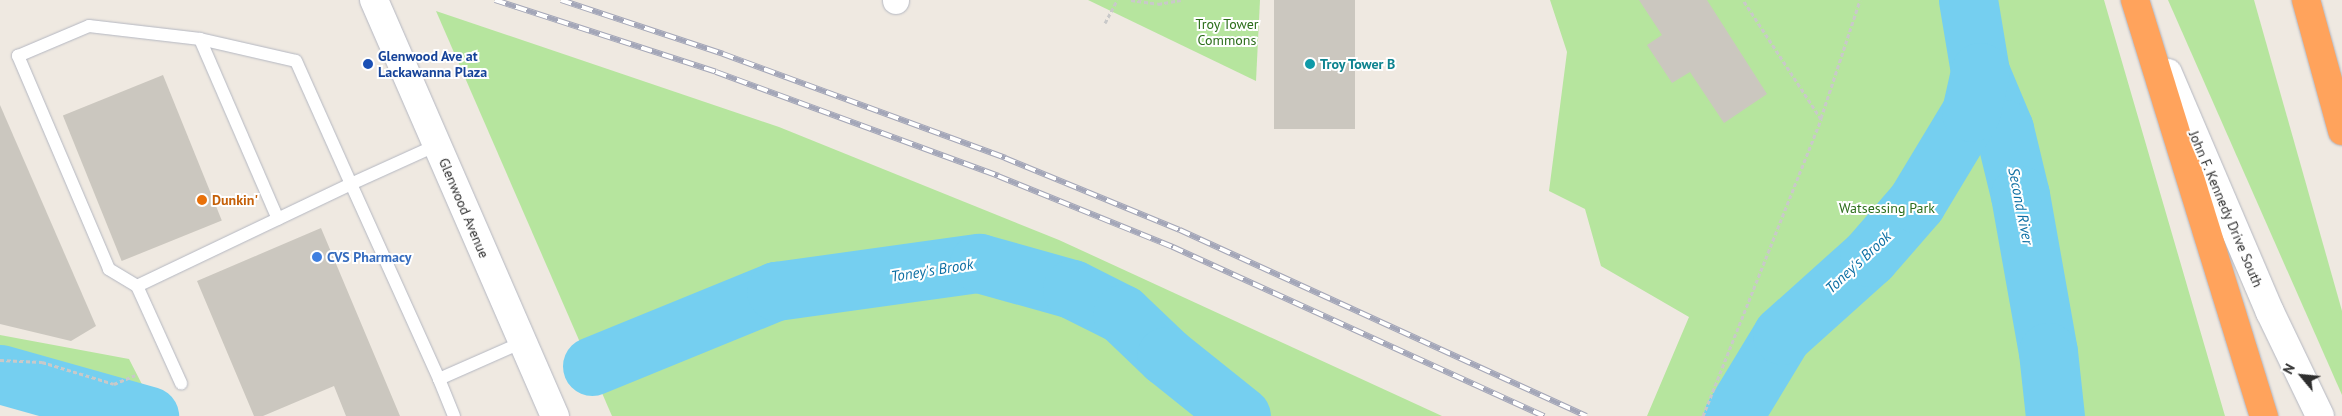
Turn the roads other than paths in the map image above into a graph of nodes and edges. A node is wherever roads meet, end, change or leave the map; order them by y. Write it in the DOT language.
graph roads {
  1 [pos="374,0"];
  2 [pos="2136,0"];
  3 [pos="2306,0"];
  4 [pos="200,39"];
  5 [pos="2342,131"];
  6 [pos="437,145"];
  7 [pos="351,184"];
  8 [pos="278,219"];
  9 [pos="137,286"];
  10 [pos="522,342"];
  11 [pos="439,379"];
  12 [pos="181,383"];
  13 [pos="454,416"];
  14 [pos="555,416"];
  15 [pos="2264,416"];
  16 [pos="2320,416"];
  1 -- 6 [label="street, Glenwood Avenue"];
  2 -- 15 [label="highway"];
  2 -- 16 [label="street, John F. Kennedy Drive South"];
  3 -- 5 [label="highway"];
  4 -- 7 [label="lane"];
  4 -- 8 [label="lane"];
  4 -- 9 [label="lane"];
  6 -- 7 [label="lane"];
  6 -- 10 [label="street, Glenwood Avenue"];
  7 -- 8 [label="lane"];
  7 -- 11 [label="lane"];
  8 -- 9 [label="lane"];
  9 -- 12 [label="lane"];
  10 -- 11 [label="lane"];
  10 -- 14 [label="street, Glenwood Avenue"];
  11 -- 13 [label="lane"];
}
